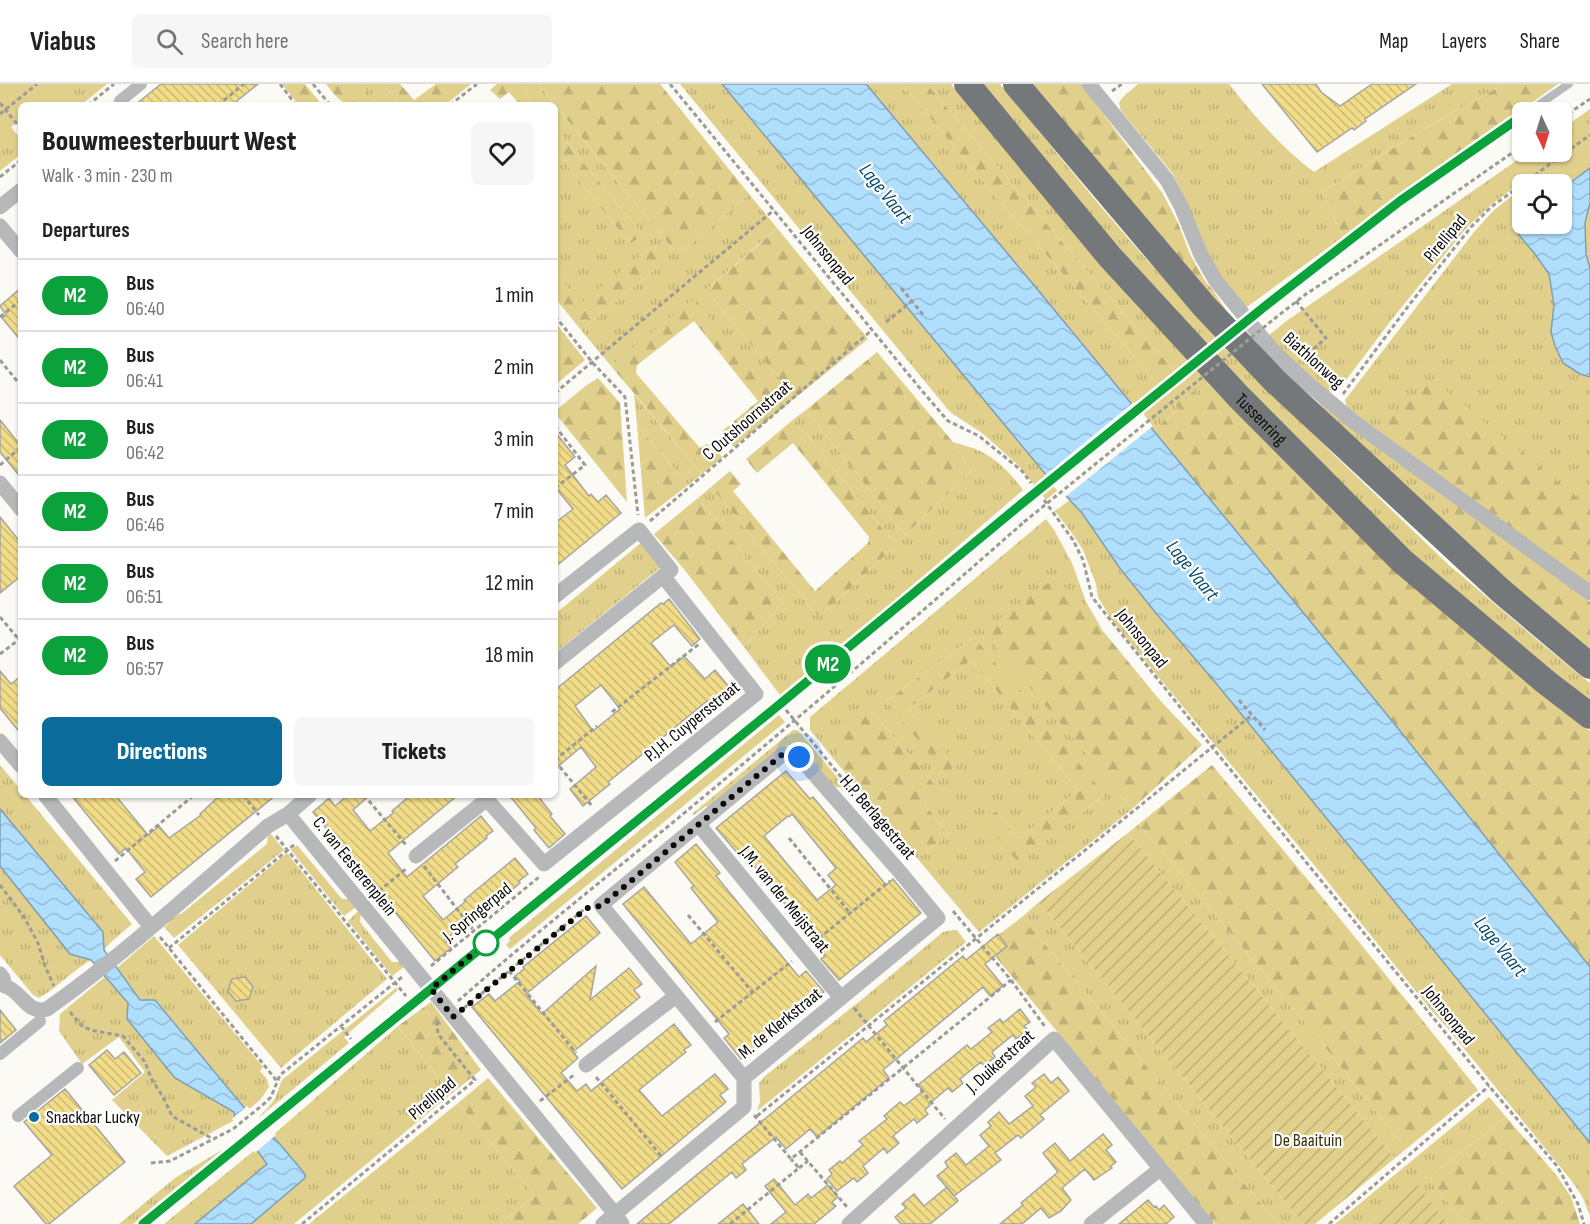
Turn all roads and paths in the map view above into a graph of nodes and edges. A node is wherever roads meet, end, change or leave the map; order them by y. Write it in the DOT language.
graph roads {
  1 [pos="37,84"];
  2 [pos="114,84"];
  3 [pos="141,84"];
  4 [pos="244,84"];
  5 [pos="280,84"];
  6 [pos="313,84"];
  7 [pos="477,84"];
  8 [pos="670,84"];
  9 [pos="967,84"];
  10 [pos="1016,84"];
  11 [pos="1089,84"];
  12 [pos="1569,84"];
  13 [pos="1590,99"];
  14 [pos="92,102"];
  15 [pos="120,102"];
  16 [pos="222,102"];
  17 [pos="294,102"];
  18 [pos="326,102"];
  19 [pos="454,102"];
  20 [pos="1543,102"];
  21 [pos="0,103"];
  22 [pos="6,110"];
  23 [pos="1572,111"];
  24 [pos="0,114"];
  25 [pos="1512,123"];
  26 [pos="18,125"];
  27 [pos="1590,135"];
  28 [pos="1512,153"];
  29 [pos="18,162"];
  30 [pos="0,177"];
  31 [pos="18,192"];
  32 [pos="0,207"];
  33 [pos="774,210"];
  34 [pos="0,226"];
  35 [pos="18,247"];
  36 [pos="901,288"];
  37 [pos="912,301"];
  38 [pos="1296,301"];
  39 [pos="18,302"];
  40 [pos="0,317"];
  41 [pos="925,317"];
  42 [pos="558,320"];
  43 [pos="886,322"];
  44 [pos="872,330"];
  45 [pos="1302,359"];
  46 [pos="0,360"];
  47 [pos="592,362"];
  48 [pos="18,382"];
  49 [pos="1349,386"];
  50 [pos="558,390"];
  51 [pos="558,430"];
  52 [pos="18,450"];
  53 [pos="0,465"];
  54 [pos="0,483"];
  55 [pos="558,486"];
  56 [pos="1035,488"];
  57 [pos="1041,497"];
  58 [pos="18,505"];
  59 [pos="639,530"];
  60 [pos="663,576"];
  61 [pos="1590,593"];
  62 [pos="558,594"];
  63 [pos="0,617"];
  64 [pos="710,635"];
  65 [pos="18,638"];
  66 [pos="18,641"];
  67 [pos="0,654"];
  68 [pos="558,661"];
  69 [pos="1590,666"];
  70 [pos="1239,700"];
  71 [pos="612,712"];
  72 [pos="1252,715"];
  73 [pos="1590,716"];
  74 [pos="597,726"];
  75 [pos="1265,730"];
  76 [pos="0,741"];
  77 [pos="1212,747"];
  78 [pos="558,758"];
  79 [pos="18,762"];
  80 [pos="558,764"];
  81 [pos="47,798"];
  82 [pos="190,798"];
  83 [pos="245,798"];
  84 [pos="307,798"];
  85 [pos="484,798"];
  86 [pos="486,798"];
  87 [pos="288,814"];
  88 [pos="602,818"];
  89 [pos="699,825"];
  90 [pos="268,826"];
  91 [pos="306,836"];
  92 [pos="789,838"];
  93 [pos="287,850"];
  94 [pos="412,861"];
  95 [pos="544,864"];
  96 [pos="105,870"];
  97 [pos="0,885"];
  98 [pos="362,904"];
  99 [pos="601,906"];
  100 [pos="850,913"];
  101 [pos="688,915"];
  102 [pos="938,918"];
  103 [pos="151,927"];
  104 [pos="976,940"];
  105 [pos="169,948"];
  106 [pos="417,972"];
  107 [pos="1011,980"];
  108 [pos="2,982"];
  109 [pos="396,982"];
  110 [pos="431,989"];
  111 [pos="753,993"];
  112 [pos="406,996"];
  113 [pos="676,996"];
  114 [pos="843,997"];
  115 [pos="61,1000"];
  116 [pos="451,1013"];
  117 [pos="40,1016"];
  118 [pos="869,1025"];
  119 [pos="341,1026"];
  120 [pos="1054,1039"];
  121 [pos="352,1040"];
  122 [pos="0,1054"];
  123 [pos="586,1065"];
  124 [pos="78,1068"];
  125 [pos="903,1068"];
  126 [pos="744,1078"];
  127 [pos="277,1081"];
  128 [pos="1489,1086"];
  129 [pos="529,1110"];
  130 [pos="750,1112"];
  131 [pos="18,1116"];
  132 [pos="953,1129"];
  133 [pos="213,1139"];
  134 [pos="800,1152"];
  135 [pos="791,1159"];
  136 [pos="808,1161"];
  137 [pos="151,1163"];
  138 [pos="799,1168"];
  139 [pos="1160,1169"];
  140 [pos="613,1221"];
  141 [pos="852,1221"];
  142 [pos="143,1224"];
  143 [pos="302,1224"];
  144 [pos="730,1224"];
  145 [pos="1091,1224"];
  146 [pos="1206,1224"];
  147 [pos="1329,1224"];
  148 [pos="1584,1224"];
  1 -- 22 [label="path"];
  2 -- 14 [label="path"];
  3 -- 15 [label="street"];
  4 -- 16 [label="path"];
  5 -- 17 [label="path"];
  6 -- 18 [label="path"];
  7 -- 19 [label="path"];
  8 -- 33 [label="path, Johnsonpad"];
  9 -- 73 [label="highway, Tussenring"];
  10 -- 69 [label="highway, Tussenring"];
  11 -- 61 [label="street, Biathlonweg"];
  12 -- 20 [label="lane"];
  13 -- 23 [label="path"];
  21 -- 22 [label="path"];
  22 -- 24 [label="path"];
  22 -- 26 [label="path"];
  25 -- 110 [label="lane, bridge"];
  27 -- 49 [label="path, Pirellipad"];
  28 -- 38 [label="path, Pirellipad"];
  29 -- 30 [label="path"];
  31 -- 32 [label="street"];
  33 -- 44 [label="path, Johnsonpad"];
  33 -- 47 [label="path"];
  34 -- 35 [label="street"];
  36 -- 37 [label="path"];
  37 -- 41 [label="path"];
  37 -- 43 [label="path"];
  38 -- 45 [label="path"];
  38 -- 116 [label="path, Pirellipad, bridge"];
  39 -- 40 [label="path"];
  42 -- 47 [label="path"];
  44 -- 56 [label="path, Johnsonpad"];
  44 -- 59 [label="path, C Outshoornstraat"];
  46 -- 48 [label="path"];
  47 -- 50 [label="path"];
  47 -- 59 [label="path"];
  51 -- 55 [label="path"];
  52 -- 53 [label="path"];
  54 -- 58 [label="street"];
  57 -- 77 [label="path, Johnsonpad"];
  59 -- 60 [label="street, P.J.H. Cuypersstraat"];
  59 -- 62 [label="street"];
  60 -- 64 [label="street, P.J.H. Cuypersstraat"];
  60 -- 68 [label="street"];
  63 -- 65 [label="path"];
  64 -- 71 [label="path"];
  64 -- 88 [label="street, P.J.H. Cuypersstraat"];
  66 -- 67 [label="path"];
  70 -- 72 [label="path"];
  72 -- 75 [label="path"];
  72 -- 77 [label="path"];
  74 -- 78 [label="path"];
  76 -- 79 [label="street"];
  77 -- 104 [label="path"];
  77 -- 128 [label="path, Johnsonpad"];
  80 -- 88 [label="path"];
  81 -- 96 [label="street"];
  82 -- 96 [label="path"];
  83 -- 90 [label="path"];
  84 -- 87 [label="street"];
  85 -- 94 [label="street"];
  86 -- 95 [label="street"];
  87 -- 90 [label="street, C. van Eesterenplein"];
  87 -- 91 [label="street, C. van Eesterenplein"];
  88 -- 95 [label="street, P.J.H. Cuypersstraat"];
  89 -- 99 [label="street"];
  89 -- 102 [label="street, H.P. Berlagestraat"];
  89 -- 114 [label="street, J.M. van der Meijstraat"];
  90 -- 93 [label="path"];
  90 -- 103 [label="street, C. van Eesterenplein"];
  91 -- 93 [label="path"];
  91 -- 98 [label="street, C. van Eesterenplein"];
  92 -- 100 [label="path"];
  93 -- 105 [label="path"];
  93 -- 109 [label="path"];
  94 -- 98 [label="path"];
  95 -- 106 [label="path, J. Springerpad"];
  96 -- 103 [label="street"];
  97 -- 115 [label="path"];
  98 -- 106 [label="street, C. van Eesterenplein"];
  99 -- 113 [label="street"];
  99 -- 116 [label="path"];
  101 -- 111 [label="path"];
  102 -- 114 [label="street, M. de Klerkstraat"];
  103 -- 105 [label="path"];
  103 -- 115 [label="street, C. van Eesterenplein"];
  104 -- 107 [label="path"];
  104 -- 118 [label="path"];
  105 -- 127 [label="path"];
  106 -- 109 [label="path"];
  106 -- 110 [label="street, C. van Eesterenplein"];
  107 -- 120 [label="path"];
  107 -- 125 [label="path"];
  108 -- 117 [label="street"];
  109 -- 112 [label="path"];
  109 -- 119 [label="path"];
  110 -- 116 [label="street, C. van Eesterenplein"];
  110 -- 142 [label="lane"];
  113 -- 123 [label="street"];
  113 -- 126 [label="street"];
  114 -- 118 [label="path"];
  114 -- 126 [label="street, M. de Klerkstraat"];
  115 -- 117 [label="street, C. van Eesterenplein"];
  115 -- 133 [label="path"];
  116 -- 129 [label="street, C. van Eesterenplein"];
  116 -- 143 [label="path, Pirellipad"];
  117 -- 122 [label="street, C. van Eesterenplein"];
  118 -- 125 [label="path"];
  118 -- 130 [label="path"];
  119 -- 121 [label="path"];
  119 -- 127 [label="path"];
  120 -- 132 [label="street, J. Duikerstraat"];
  120 -- 139 [label="street, J. Duikerstraat"];
  123 -- 129 [label="path"];
  124 -- 131 [label="street"];
  125 -- 132 [label="path"];
  125 -- 134 [label="path"];
  126 -- 130 [label="street, M. de Klerkstraat"];
  127 -- 133 [label="path"];
  128 -- 147 [label="path"];
  128 -- 148 [label="path, Johnsonpad"];
  129 -- 140 [label="street, C. van Eesterenplein"];
  130 -- 135 [label="path"];
  130 -- 140 [label="street"];
  132 -- 141 [label="street, J. Duikerstraat"];
  133 -- 137 [label="path"];
  134 -- 135 [label="path"];
  134 -- 136 [label="path"];
  135 -- 138 [label="path"];
  136 -- 138 [label="path"];
  136 -- 141 [label="path"];
  138 -- 144 [label="path"];
  139 -- 145 [label="street"];
  139 -- 146 [label="street, J. Duikerstraat"];
}
